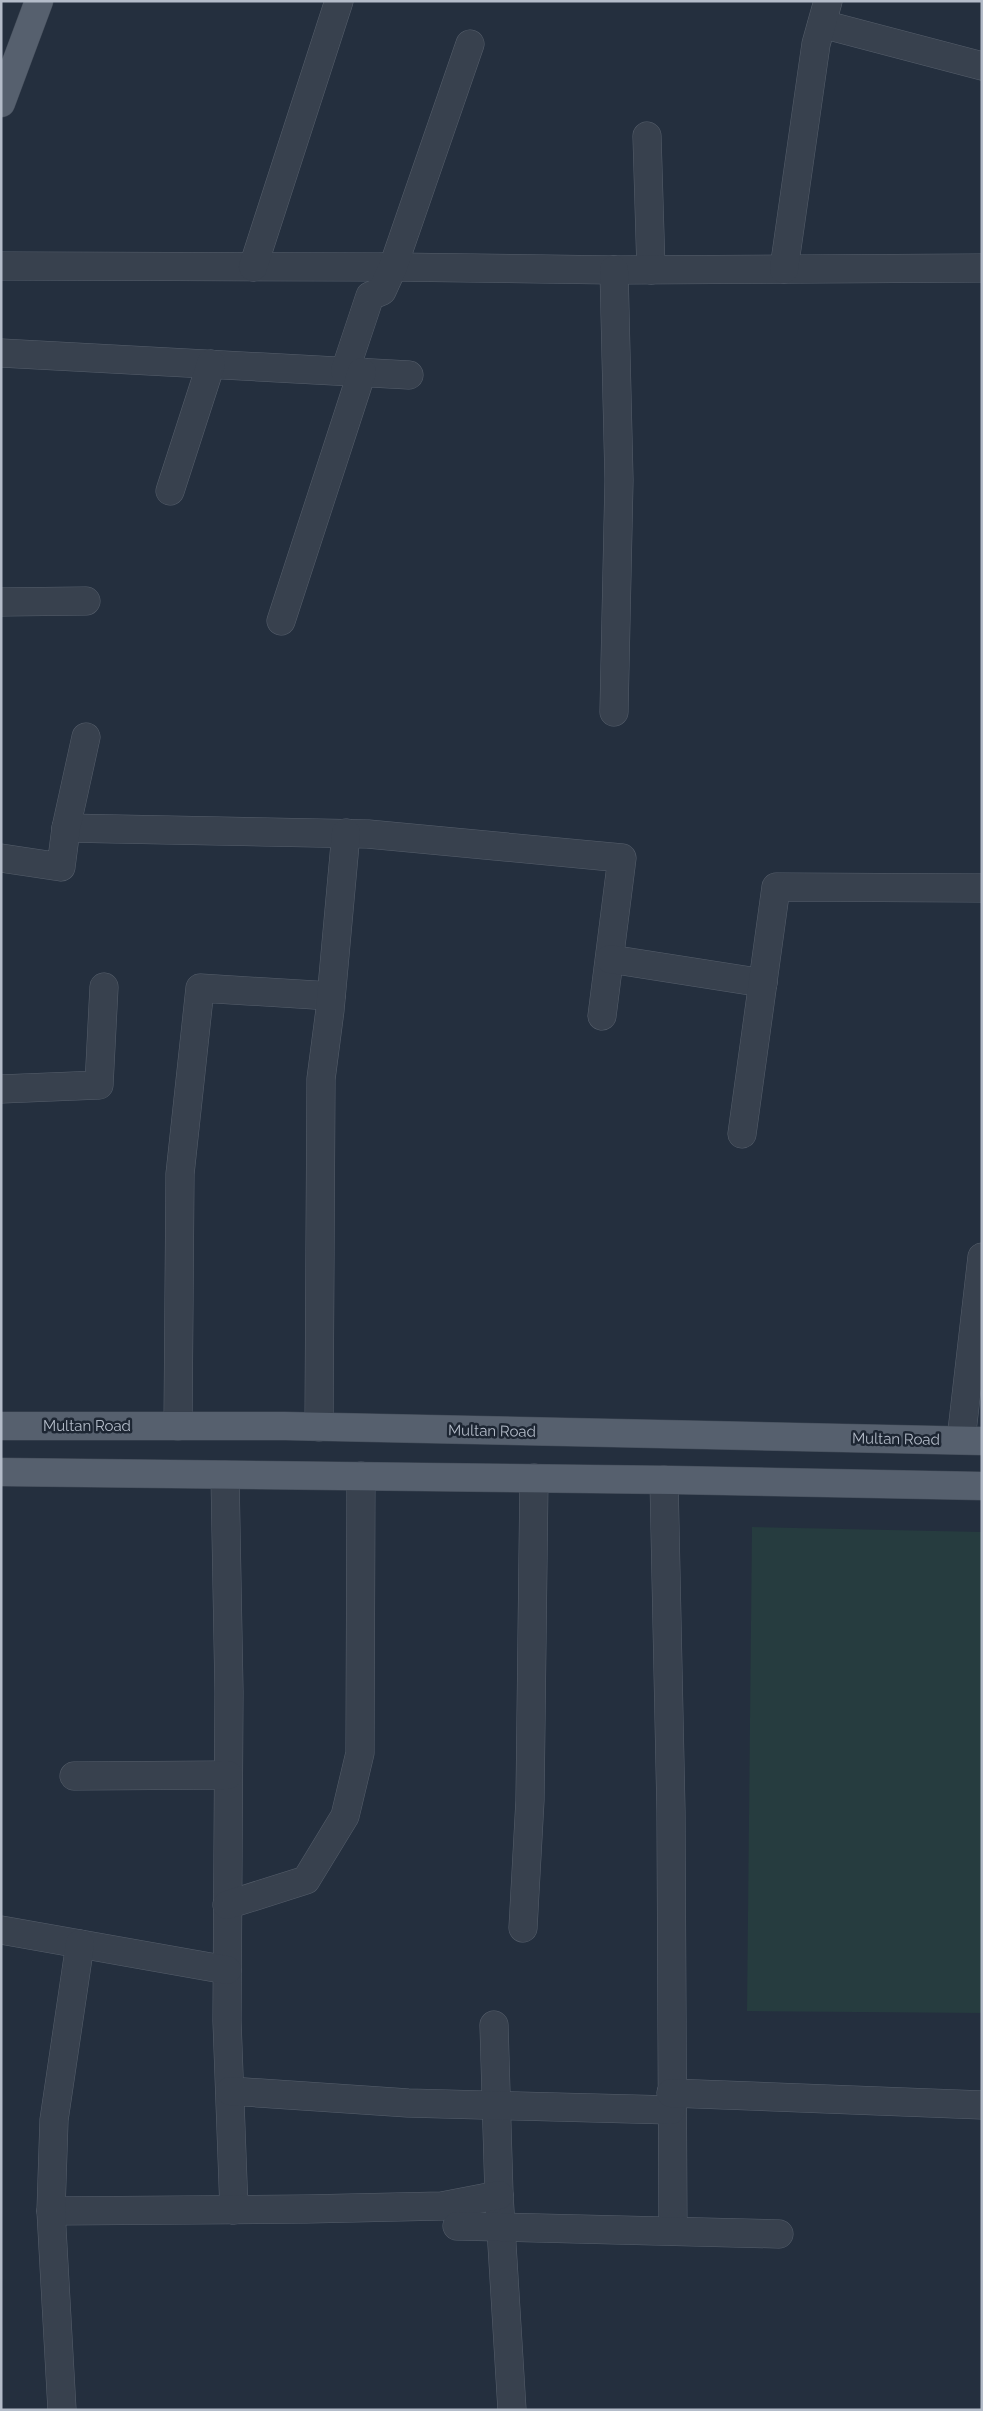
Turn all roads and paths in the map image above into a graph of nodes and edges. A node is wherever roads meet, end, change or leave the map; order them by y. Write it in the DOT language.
graph roads {
  1 [pos="39,1"];
  2 [pos="339,1"];
  3 [pos="825,13"];
  4 [pos="470,44"];
  5 [pos="982,66"];
  6 [pos="1,102"];
  7 [pos="647,136"];
  8 [pos="1,266"];
  9 [pos="253,266"];
  10 [pos="393,266"];
  11 [pos="982,268"];
  12 [pos="784,269"];
  13 [pos="614,270"];
  14 [pos="652,270"];
  15 [pos="1,353"];
  16 [pos="210,364"];
  17 [pos="354,372"];
  18 [pos="409,375"];
  19 [pos="170,491"];
  20 [pos="86,601"];
  21 [pos="1,602"];
  22 [pos="281,621"];
  23 [pos="614,712"];
  24 [pos="86,736"];
  25 [pos="66,828"];
  26 [pos="346,833"];
  27 [pos="1,858"];
  28 [pos="982,888"];
  29 [pos="610,959"];
  30 [pos="763,983"];
  31 [pos="104,987"];
  32 [pos="331,996"];
  33 [pos="602,1016"];
  34 [pos="1,1089"];
  35 [pos="742,1134"];
  36 [pos="982,1257"];
  37 [pos="1,1426"];
  38 [pos="178,1426"];
  39 [pos="318,1427"];
  40 [pos="971,1440"];
  41 [pos="1,1472"];
  42 [pos="225,1475"];
  43 [pos="361,1476"];
  44 [pos="534,1478"];
  45 [pos="664,1480"];
  46 [pos="982,1486"];
  47 [pos="228,1775"];
  48 [pos="74,1776"];
  49 [pos="227,1905"];
  50 [pos="524,1928"];
  51 [pos="1,1930"];
  52 [pos="80,1944"];
  53 [pos="227,1970"];
  54 [pos="494,2025"];
  55 [pos="230,2091"];
  56 [pos="672,2101"];
  57 [pos="495,2105"];
  58 [pos="982,2105"];
  59 [pos="499,2195"];
  60 [pos="234,2210"];
  61 [pos="51,2211"];
  62 [pos="456,2226"];
  63 [pos="500,2226"];
  64 [pos="672,2231"];
  65 [pos="779,2234"];
  66 [pos="62,2410"];
  67 [pos="512,2410"];
  1 -- 6 [label="main road"];
  2 -- 9 [label="street"];
  3 -- 5 [label="street"];
  3 -- 12 [label="street"];
  4 -- 10 [label="street"];
  7 -- 14 [label="street"];
  8 -- 9 [label="street"];
  9 -- 10 [label="street"];
  10 -- 13 [label="street"];
  10 -- 17 [label="street"];
  11 -- 12 [label="street"];
  12 -- 14 [label="street"];
  13 -- 14 [label="street"];
  13 -- 23 [label="street"];
  15 -- 16 [label="street"];
  16 -- 17 [label="street"];
  16 -- 19 [label="street"];
  17 -- 18 [label="street"];
  17 -- 22 [label="street"];
  20 -- 21 [label="street"];
  24 -- 25 [label="street"];
  25 -- 26 [label="street"];
  25 -- 27 [label="street"];
  26 -- 29 [label="street"];
  26 -- 32 [label="street"];
  28 -- 30 [label="street"];
  29 -- 30 [label="street"];
  29 -- 33 [label="street"];
  30 -- 35 [label="street"];
  31 -- 34 [label="street"];
  32 -- 38 [label="street"];
  32 -- 39 [label="street"];
  36 -- 40 [label="street"];
  37 -- 38 [label="main road, Multan Road"];
  38 -- 39 [label="main road, Multan Road"];
  39 -- 40 [label="main road, Multan Road"];
  41 -- 42 [label="main road"];
  42 -- 43 [label="main road"];
  42 -- 47 [label="street"];
  43 -- 44 [label="main road"];
  43 -- 49 [label="street"];
  44 -- 45 [label="main road"];
  44 -- 50 [label="street"];
  45 -- 46 [label="main road"];
  45 -- 56 [label="street"];
  47 -- 48 [label="street"];
  47 -- 49 [label="street"];
  49 -- 53 [label="street"];
  51 -- 52 [label="street"];
  52 -- 53 [label="street"];
  52 -- 61 [label="street"];
  53 -- 55 [label="street"];
  54 -- 57 [label="street"];
  55 -- 57 [label="street"];
  55 -- 60 [label="street"];
  56 -- 57 [label="street"];
  56 -- 58 [label="street"];
  56 -- 64 [label="street"];
  57 -- 59 [label="street"];
  59 -- 60 [label="street"];
  59 -- 63 [label="street"];
  60 -- 61 [label="street"];
  61 -- 66 [label="street"];
  62 -- 63 [label="street"];
  63 -- 64 [label="street"];
  63 -- 67 [label="street"];
  64 -- 65 [label="street"];
}
